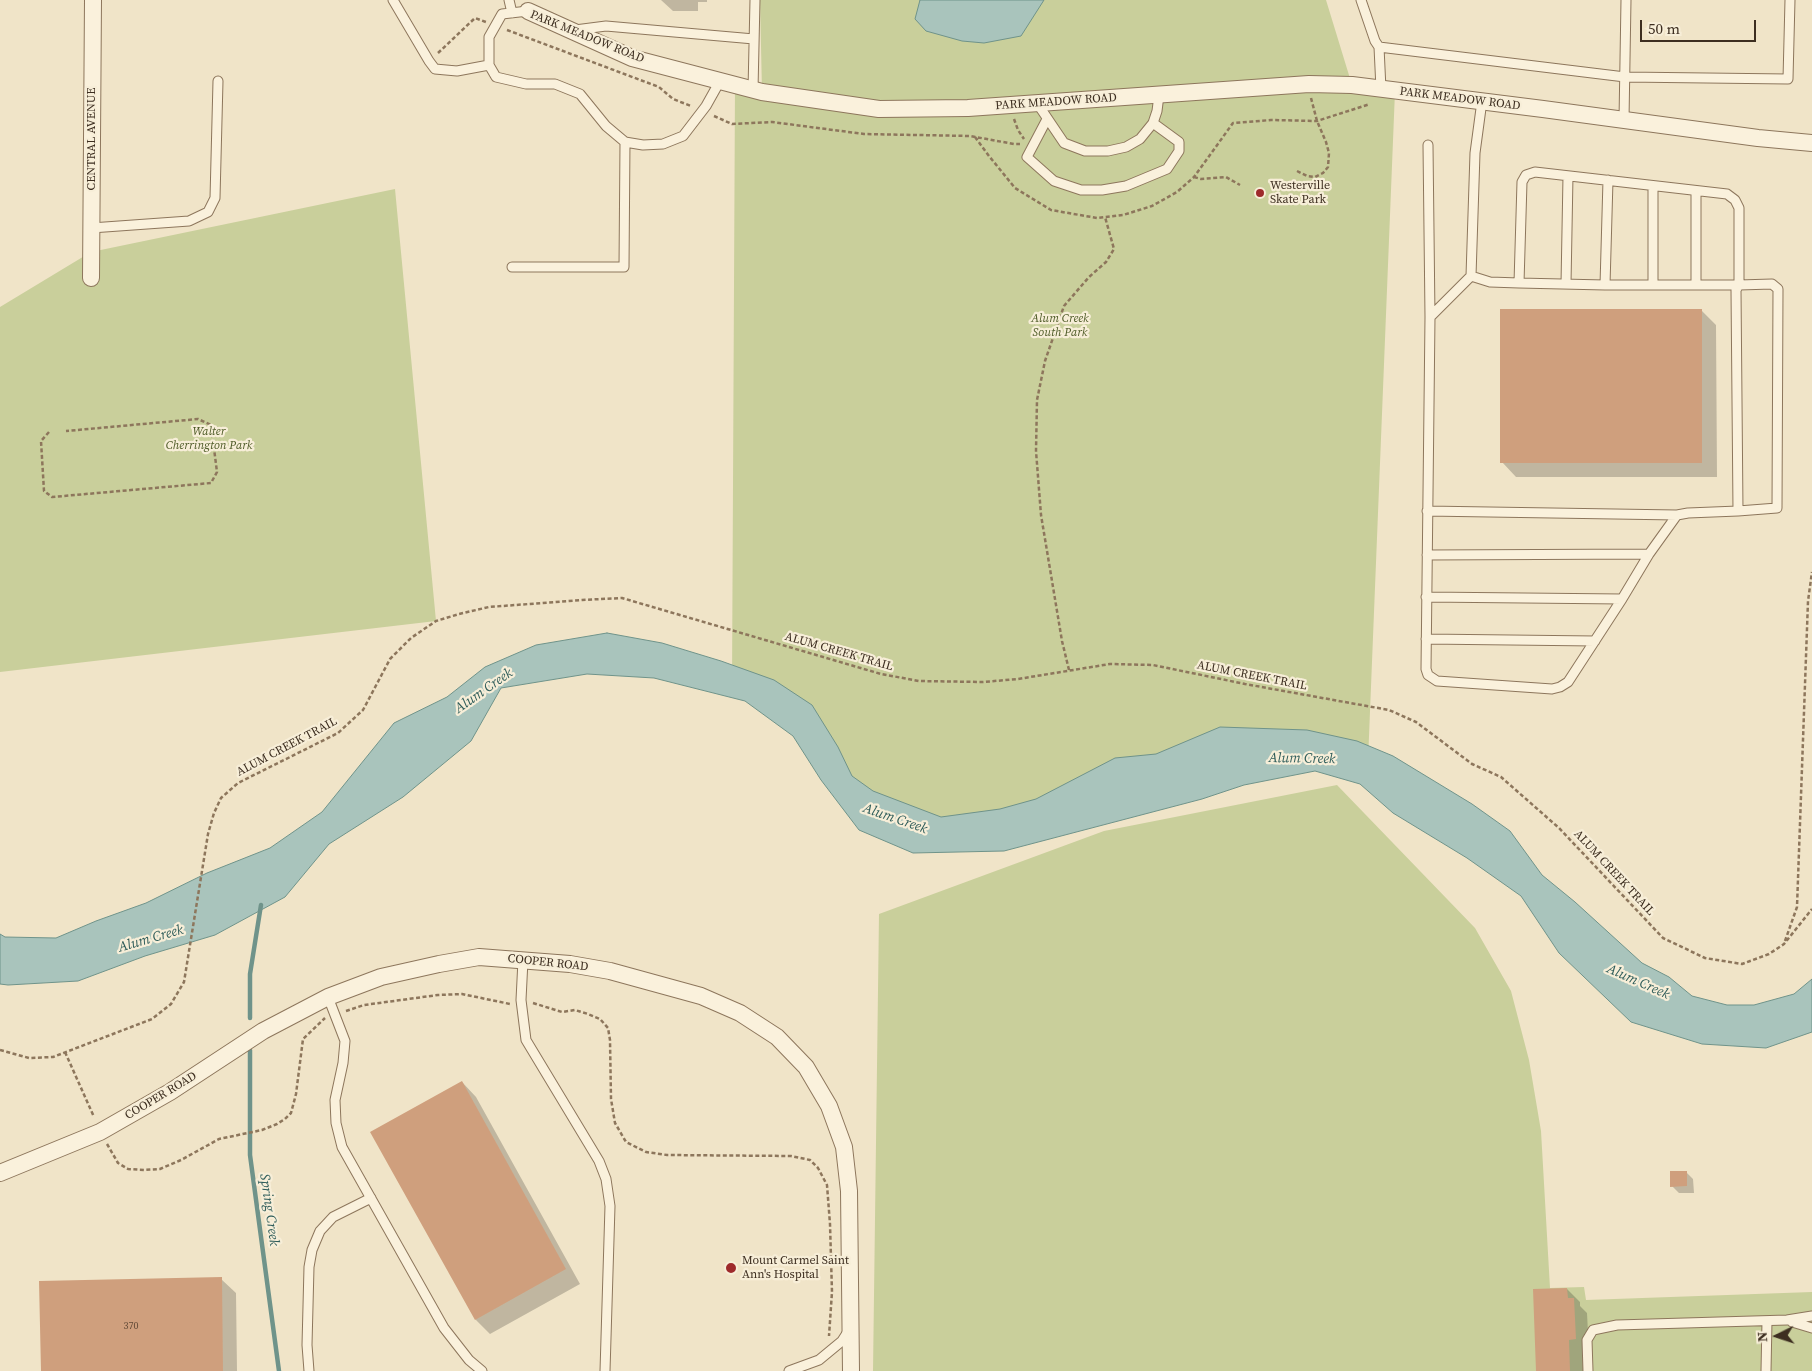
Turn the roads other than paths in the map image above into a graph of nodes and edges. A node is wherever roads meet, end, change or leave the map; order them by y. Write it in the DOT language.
graph roads {
  1 [pos="92,0"];
  2 [pos="393,0"];
  3 [pos="509,0"];
  4 [pos="755,0"];
  5 [pos="1361,0"];
  6 [pos="1626,0"];
  7 [pos="1790,0"];
  8 [pos="520,12"];
  9 [pos="572,31"];
  10 [pos="754,40"];
  11 [pos="1379,47"];
  12 [pos="489,65"];
  13 [pos="1625,77"];
  14 [pos="218,81"];
  15 [pos="720,81"];
  16 [pos="1381,89"];
  17 [pos="753,90"];
  18 [pos="1159,95"];
  19 [pos="1482,102"];
  20 [pos="1037,103"];
  21 [pos="1047,119"];
  22 [pos="1624,120"];
  23 [pos="1153,123"];
  24 [pos="625,142"];
  25 [pos="1812,143"];
  26 [pos="1428,144"];
  27 [pos="1568,176"];
  28 [pos="1608,180"];
  29 [pos="1653,186"];
  30 [pos="1696,191"];
  31 [pos="91,228"];
  32 [pos="512,267"];
  33 [pos="1471,276"];
  34 [pos="91,278"];
  35 [pos="1519,283"];
  36 [pos="1566,284"];
  37 [pos="1605,285"];
  38 [pos="1653,285"];
  39 [pos="1696,285"];
  40 [pos="1739,285"];
  41 [pos="1430,317"];
  42 [pos="1427,511"];
  43 [pos="1738,511"];
  44 [pos="1677,515"];
  45 [pos="1427,554"];
  46 [pos="1649,554"];
  47 [pos="1426,597"];
  48 [pos="1622,599"];
  49 [pos="1426,639"];
  50 [pos="1595,641"];
  51 [pos="523,960"];
  52 [pos="328,997"];
  53 [pos="0,1173"];
  54 [pos="371,1198"];
  55 [pos="1812,1316"];
  56 [pos="1787,1320"];
  57 [pos="1767,1321"];
  58 [pos="850,1328"];
  59 [pos="1812,1328"];
  60 [pos="309,1371"];
  61 [pos="482,1371"];
  62 [pos="605,1371"];
  63 [pos="789,1371"];
  64 [pos="851,1371"];
  65 [pos="1588,1371"];
  66 [pos="1766,1371"];
  1 -- 31 [label="street, CENTRAL AVENUE"];
  2 -- 12 [label="lane"];
  3 -- 8 [label="lane"];
  4 -- 10 [label="lane"];
  5 -- 11 [label="lane"];
  6 -- 13 [label="lane"];
  7 -- 13 [label="lane"];
  8 -- 9 [label="street, PARK MEADOW ROAD"];
  8 -- 12 [label="lane, PARK MEADOW ROAD"];
  9 -- 10 [label="lane"];
  9 -- 15 [label="street, PARK MEADOW ROAD"];
  10 -- 17 [label="lane"];
  11 -- 13 [label="lane"];
  11 -- 16 [label="lane"];
  12 -- 24 [label="lane"];
  13 -- 22 [label="lane"];
  14 -- 31 [label="lane"];
  15 -- 17 [label="street, PARK MEADOW ROAD"];
  15 -- 24 [label="lane"];
  16 -- 18 [label="street, PARK MEADOW ROAD"];
  16 -- 19 [label="street, PARK MEADOW ROAD"];
  17 -- 20 [label="street, PARK MEADOW ROAD"];
  18 -- 20 [label="street, PARK MEADOW ROAD"];
  18 -- 23 [label="lane"];
  19 -- 22 [label="street, PARK MEADOW ROAD"];
  19 -- 33 [label="lane"];
  20 -- 21 [label="lane"];
  21 -- 23 [label="lane"];
  21 -- 23 [label="lane"];
  22 -- 25 [label="street, PARK MEADOW ROAD"];
  24 -- 32 [label="lane"];
  26 -- 41 [label="lane"];
  27 -- 28 [label="lane"];
  27 -- 35 [label="lane"];
  27 -- 36 [label="lane"];
  28 -- 29 [label="lane"];
  28 -- 37 [label="lane"];
  29 -- 30 [label="lane"];
  29 -- 38 [label="lane"];
  30 -- 39 [label="lane"];
  30 -- 40 [label="lane"];
  31 -- 34 [label="street, CENTRAL AVENUE"];
  33 -- 35 [label="lane"];
  33 -- 41 [label="lane"];
  35 -- 36 [label="lane"];
  36 -- 37 [label="lane"];
  37 -- 38 [label="lane"];
  38 -- 39 [label="lane"];
  39 -- 40 [label="lane"];
  40 -- 43 [label="lane"];
  40 -- 43 [label="lane"];
  41 -- 42 [label="lane"];
  42 -- 44 [label="lane"];
  42 -- 45 [label="lane"];
  43 -- 44 [label="lane"];
  44 -- 46 [label="lane"];
  45 -- 46 [label="lane"];
  45 -- 47 [label="lane"];
  46 -- 48 [label="lane"];
  47 -- 48 [label="lane"];
  47 -- 49 [label="lane"];
  48 -- 50 [label="lane"];
  49 -- 50 [label="lane"];
  49 -- 50 [label="lane"];
  51 -- 52 [label="street, COOPER ROAD"];
  51 -- 58 [label="street, COOPER ROAD"];
  51 -- 62 [label="lane"];
  52 -- 53 [label="street, COOPER ROAD"];
  52 -- 54 [label="lane"];
  54 -- 60 [label="lane"];
  54 -- 61 [label="lane"];
  55 -- 56 [label="lane"];
  56 -- 57 [label="lane"];
  56 -- 59 [label="lane"];
  57 -- 65 [label="lane"];
  57 -- 66 [label="lane"];
  58 -- 63 [label="lane"];
  58 -- 64 [label="street, COOPER ROAD"];
}
